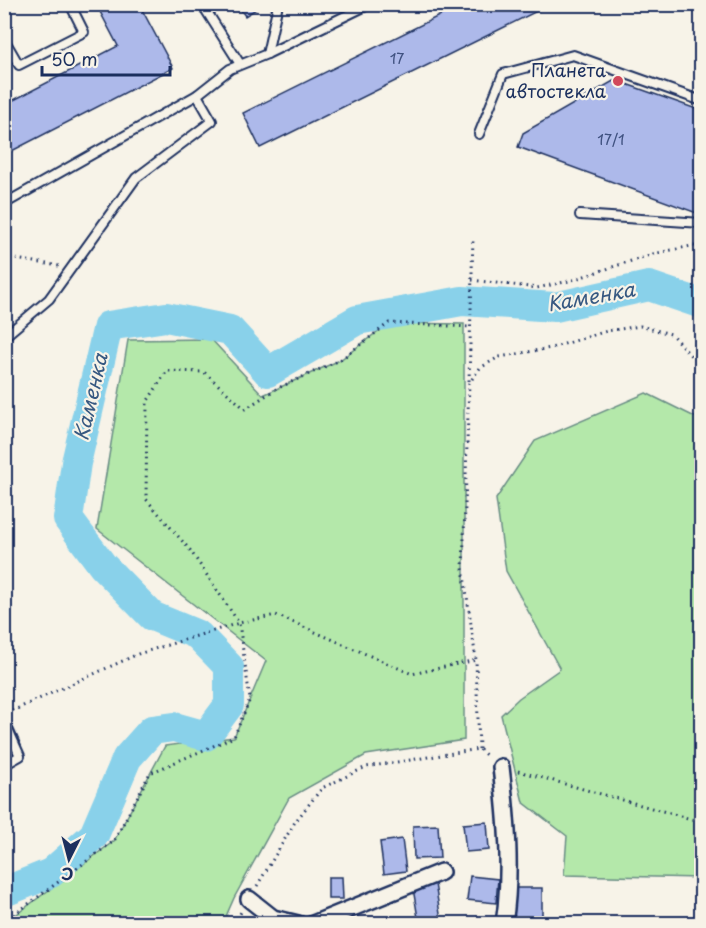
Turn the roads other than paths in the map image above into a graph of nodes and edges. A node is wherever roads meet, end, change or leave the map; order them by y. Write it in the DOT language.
graph roads {
  1 [pos="70,4"];
  2 [pos="202,4"];
  3 [pos="278,4"];
  4 [pos="370,4"];
  5 [pos="4,39"];
  6 [pos="267,54"];
  7 [pos="240,64"];
  8 [pos="196,95"];
  9 [pos="702,101"];
  10 [pos="479,134"];
  11 [pos="4,204"];
  12 [pos="580,215"];
  13 [pos="702,223"];
  14 [pos="4,337"];
  15 [pos="4,720"];
  16 [pos="4,765"];
  17 [pos="501,767"];
  18 [pos="441,872"];
  19 [pos="249,899"];
  20 [pos="298,924"];
  21 [pos="314,924"];
  22 [pos="504,924"];
  1 -- 5 [label="lane"];
  2 -- 7 [label="lane"];
  3 -- 6 [label="lane"];
  4 -- 6 [label="lane"];
  6 -- 7 [label="lane"];
  7 -- 8 [label="lane"];
  8 -- 11 [label="lane"];
  8 -- 14 [label="lane"];
  9 -- 10 [label="lane"];
  12 -- 13 [label="lane"];
  15 -- 16 [label="lane"];
  17 -- 22 [label="street"];
  18 -- 21 [label="street"];
  19 -- 20 [label="street"];
}
